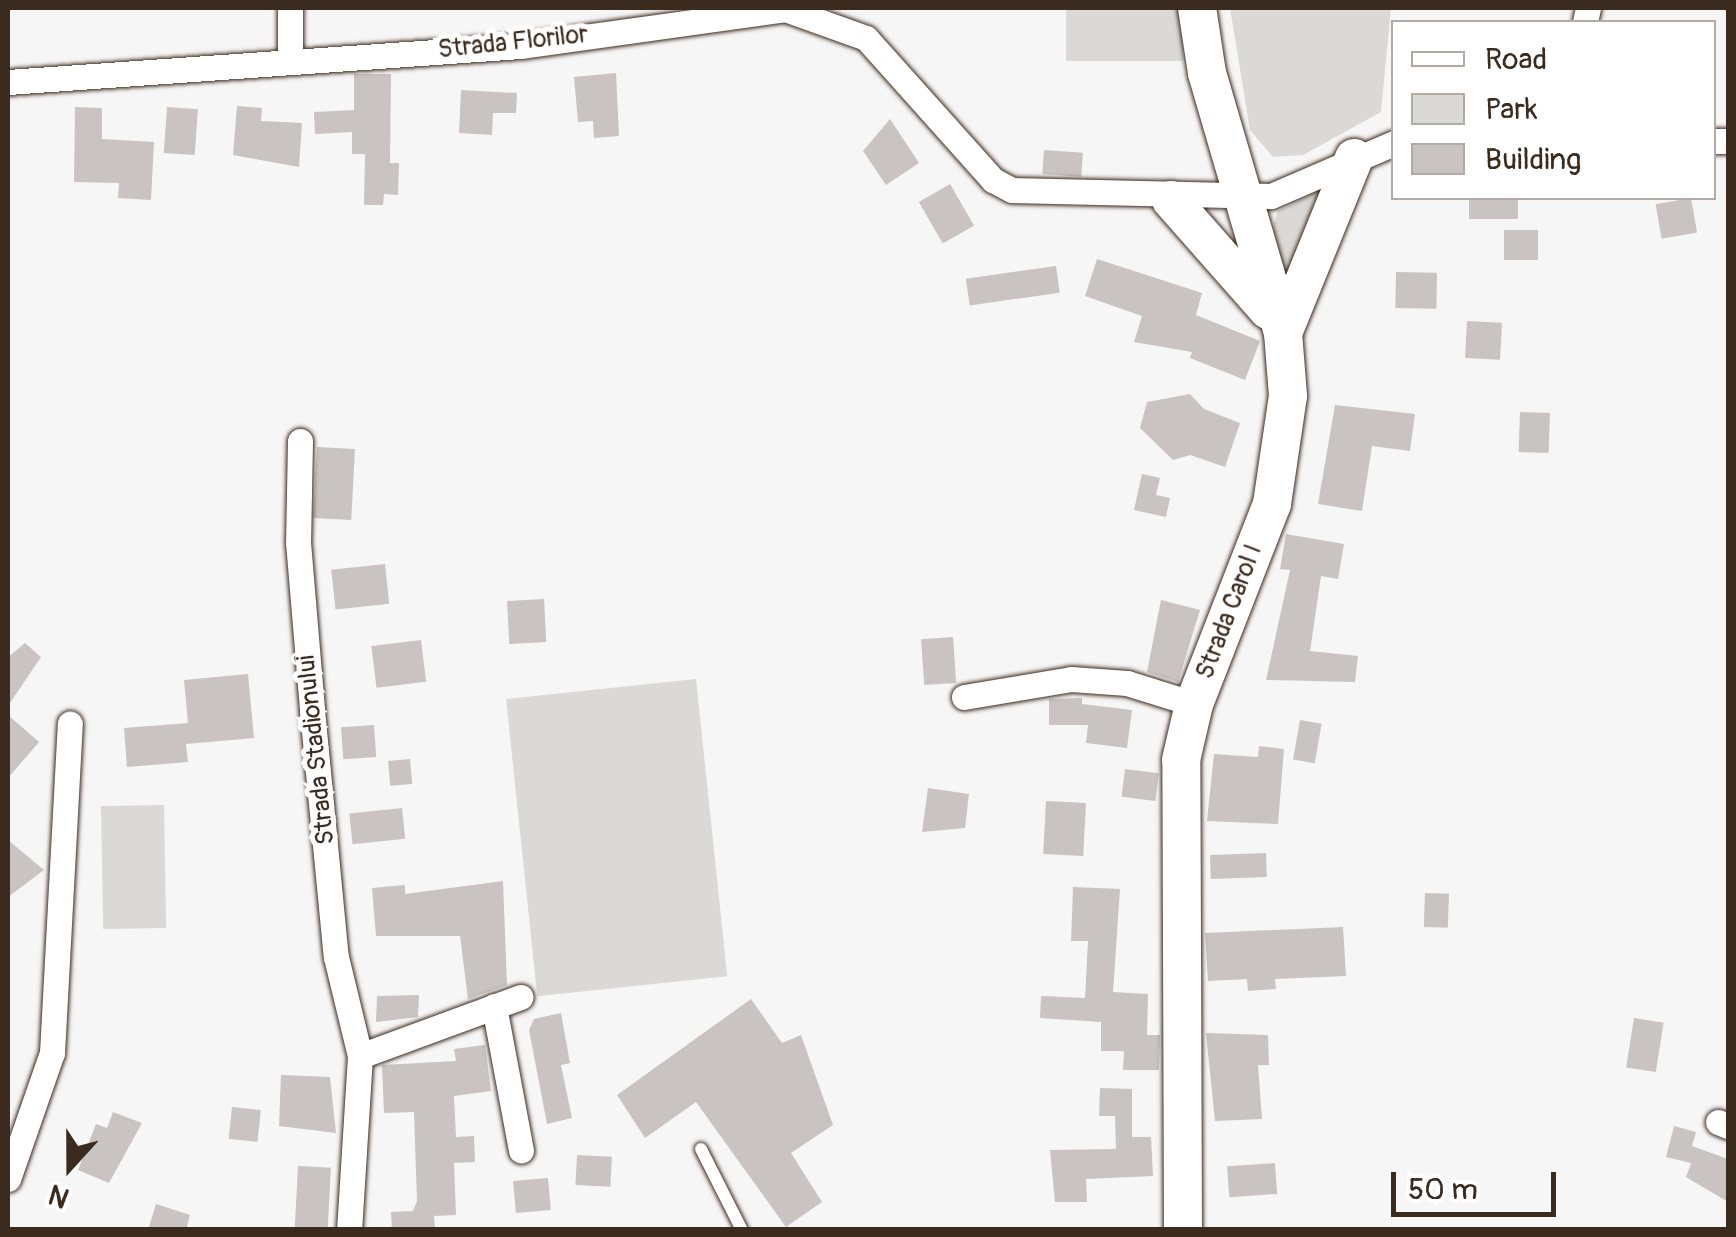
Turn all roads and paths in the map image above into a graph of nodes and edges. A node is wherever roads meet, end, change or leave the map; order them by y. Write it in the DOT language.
graph roads {
  1 [pos="290,8"];
  2 [pos="1197,8"];
  3 [pos="290,56"];
  4 [pos="8,82"];
  5 [pos="1391,144"];
  6 [pos="1354,158"];
  7 [pos="1244,198"];
  8 [pos="1171,200"];
  9 [pos="1282,333"];
  10 [pos="300,441"];
  11 [pos="964,697"];
  12 [pos="1194,704"];
  13 [pos="70,723"];
  14 [pos="520,997"];
  15 [pos="494,1006"];
  16 [pos="360,1056"];
  17 [pos="701,1149"];
  18 [pos="520,1150"];
  19 [pos="8,1179"];
  20 [pos="348,1230"];
  21 [pos="742,1230"];
  22 [pos="1183,1230"];
  1 -- 3 [label="street"];
  2 -- 7 [label="main road, Strada Carol I"];
  3 -- 4 [label="street, Strada Florilor"];
  3 -- 8 [label="street, Strada Florilor"];
  5 -- 6 [label="street, Strada Florilor"];
  6 -- 7 [label="street, Strada Florilor"];
  6 -- 9 [label="main road"];
  7 -- 8 [label="street, Strada Florilor"];
  7 -- 9 [label="main road, Strada Carol I"];
  8 -- 9 [label="main road"];
  9 -- 12 [label="main road, Strada Carol I"];
  10 -- 16 [label="street, Strada Stadionului"];
  11 -- 12 [label="street"];
  12 -- 22 [label="main road, Strada Carol I"];
  13 -- 19 [label="street"];
  14 -- 15 [label="street"];
  15 -- 16 [label="street"];
  15 -- 18 [label="street"];
  16 -- 20 [label="street, Strada Stadionului"];
  17 -- 21 [label="lane"];
}
